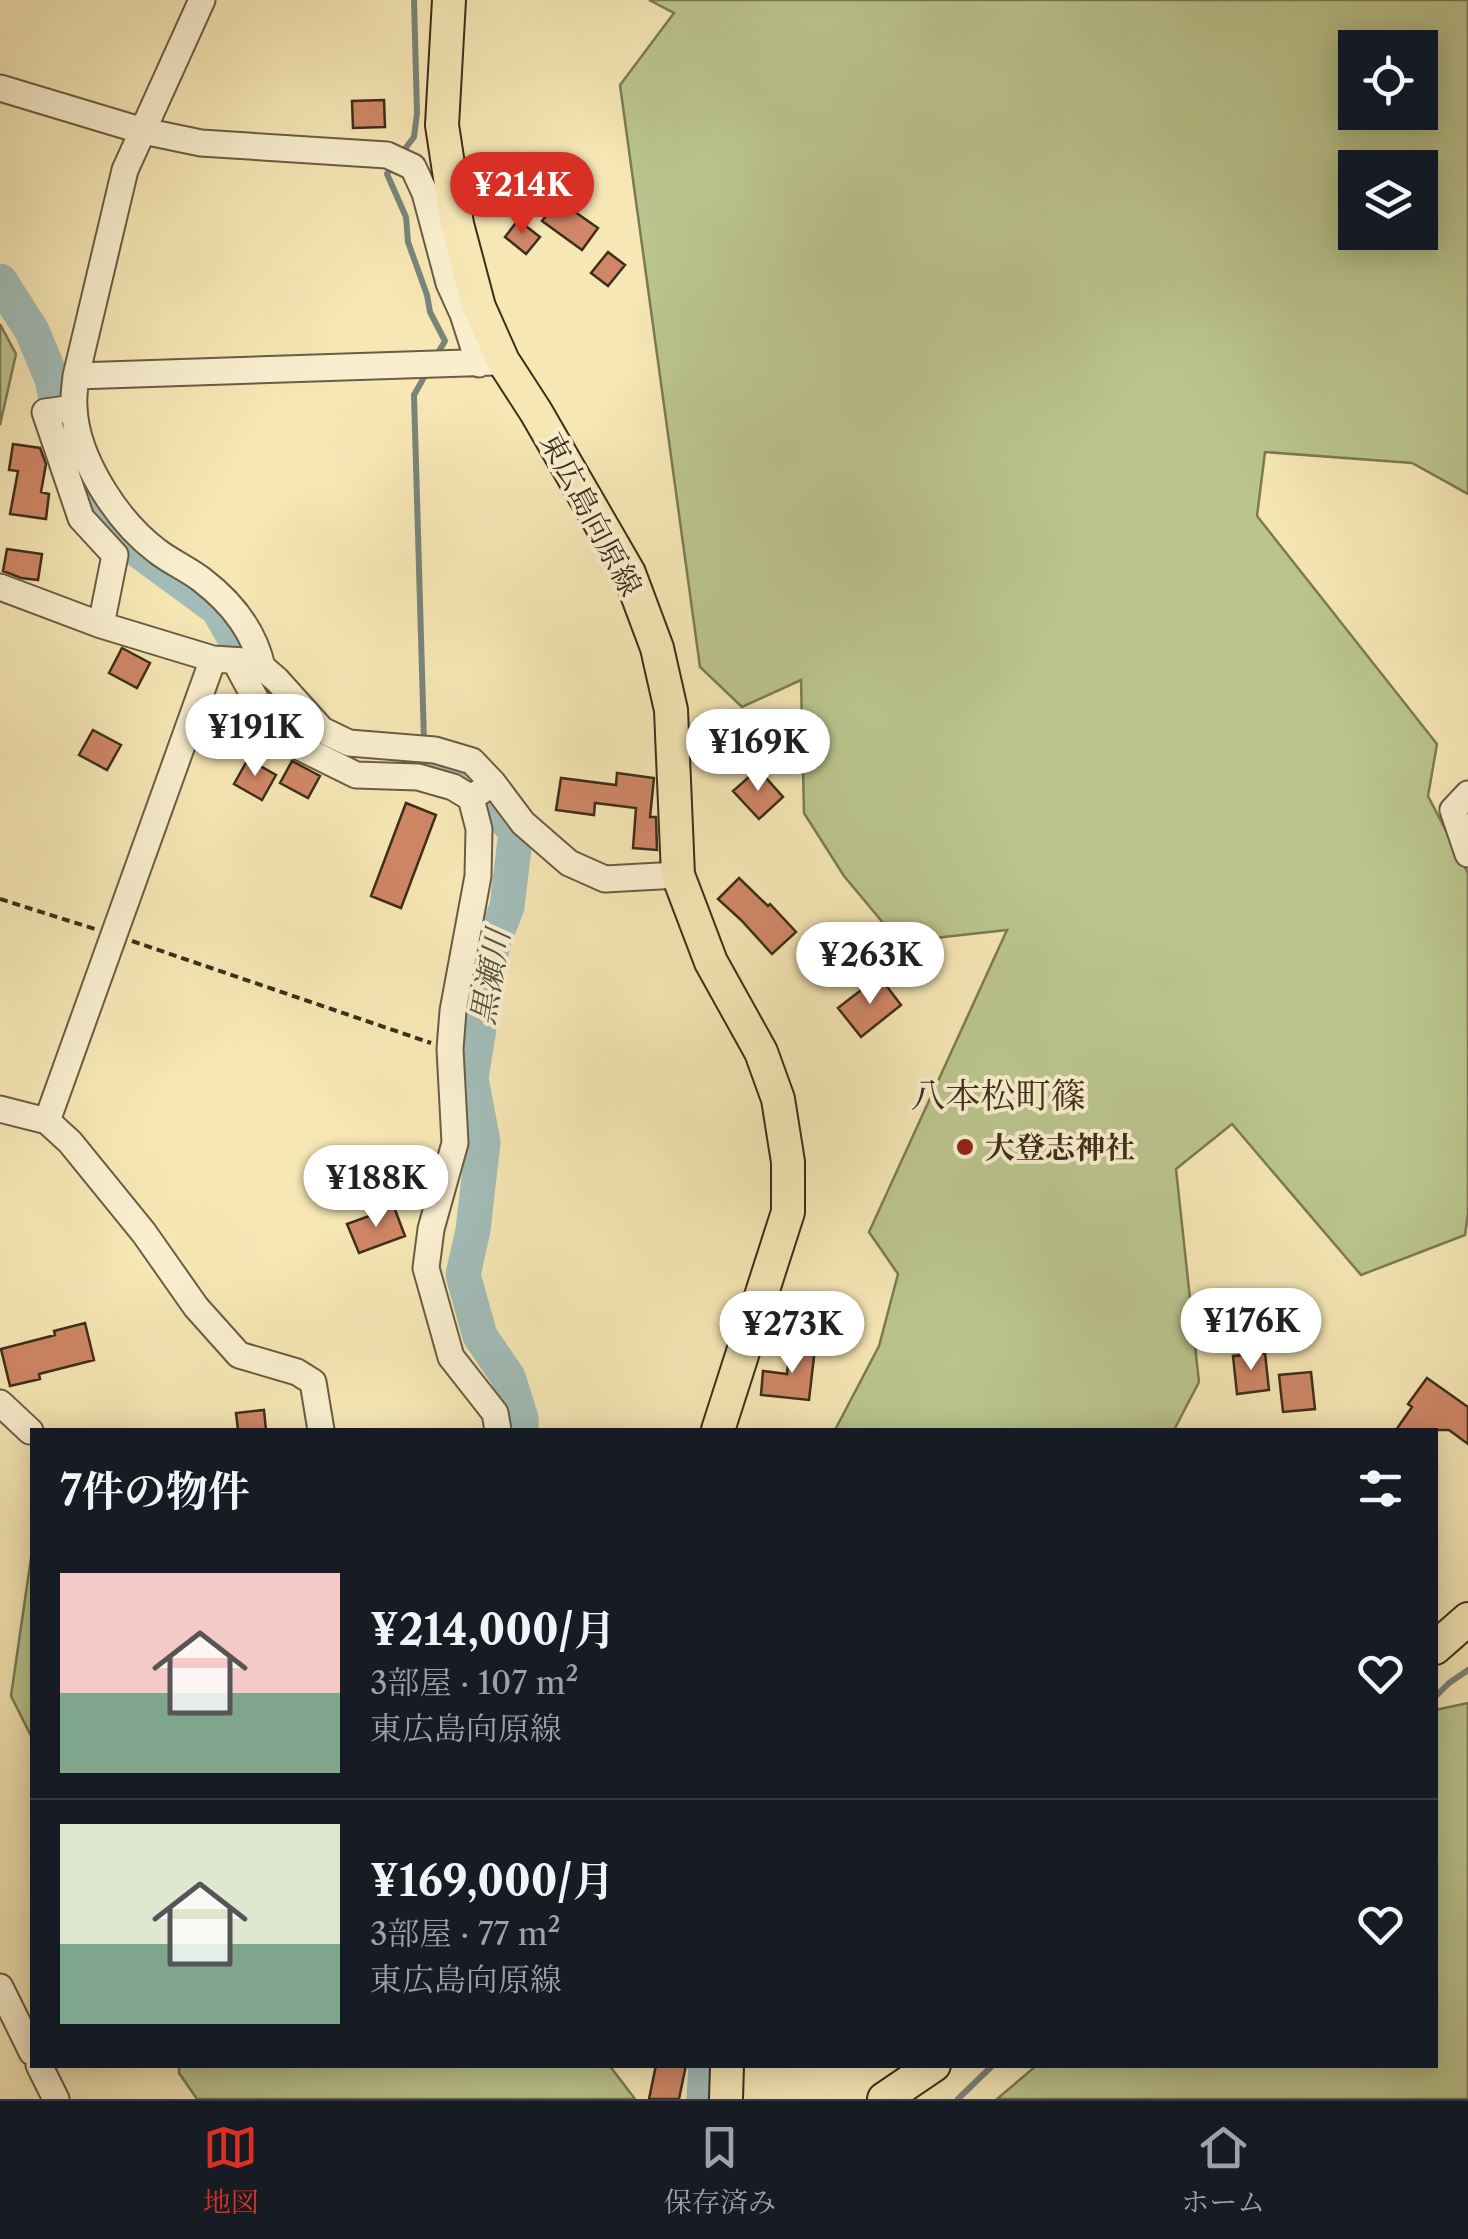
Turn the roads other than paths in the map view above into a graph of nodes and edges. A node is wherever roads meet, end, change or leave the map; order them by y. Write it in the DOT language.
graph roads {
  1 [pos="202,0"];
  2 [pos="449,0"];
  3 [pos="0,88"];
  4 [pos="143,131"];
  5 [pos="491,363"];
  6 [pos="76,376"];
  7 [pos="74,408"];
  8 [pos="118,536"];
  9 [pos="0,587"];
  10 [pos="102,625"];
  11 [pos="224,660"];
  12 [pos="262,667"];
  13 [pos="482,791"];
  14 [pos="1468,794"];
  15 [pos="1468,854"];
  16 [pos="678,876"];
  17 [pos="0,1109"];
  18 [pos="46,1120"];
  19 [pos="0,1404"];
  20 [pos="321,1428"];
  21 [pos="498,1428"];
  22 [pos="719,1428"];
  23 [pos="30,1430"];
  24 [pos="1468,1619"];
  25 [pos="1438,1645"];
  26 [pos="0,1986"];
  27 [pos="30,2048"];
  28 [pos="40,2068"];
  29 [pos="727,2068"];
  30 [pos="930,2068"];
  31 [pos="56,2099"];
  32 [pos="726,2099"];
  33 [pos="884,2099"];
  1 -- 4 [label="street"];
  2 -- 5 [label="main road, 東広島向原線"];
  3 -- 4 [label="street"];
  4 -- 5 [label="street"];
  4 -- 6 [label="street"];
  5 -- 6 [label="street"];
  5 -- 16 [label="main road, 東広島向原線"];
  6 -- 7 [label="street"];
  7 -- 8 [label="street"];
  7 -- 8 [label="street"];
  8 -- 10 [label="street"];
  8 -- 12 [label="street"];
  9 -- 10 [label="street"];
  10 -- 11 [label="street"];
  11 -- 12 [label="street"];
  11 -- 13 [label="street"];
  11 -- 18 [label="street"];
  12 -- 13 [label="street"];
  13 -- 16 [label="street"];
  13 -- 21 [label="street"];
  14 -- 15 [label="street"];
  16 -- 22 [label="main road, 東広島向原線"];
  17 -- 18 [label="street"];
  18 -- 20 [label="street"];
  19 -- 23 [label="street"];
  24 -- 25 [label="main road"];
  26 -- 27 [label="street"];
  28 -- 31 [label="street"];
  29 -- 32 [label="main road"];
  30 -- 33 [label="main road"];
}
